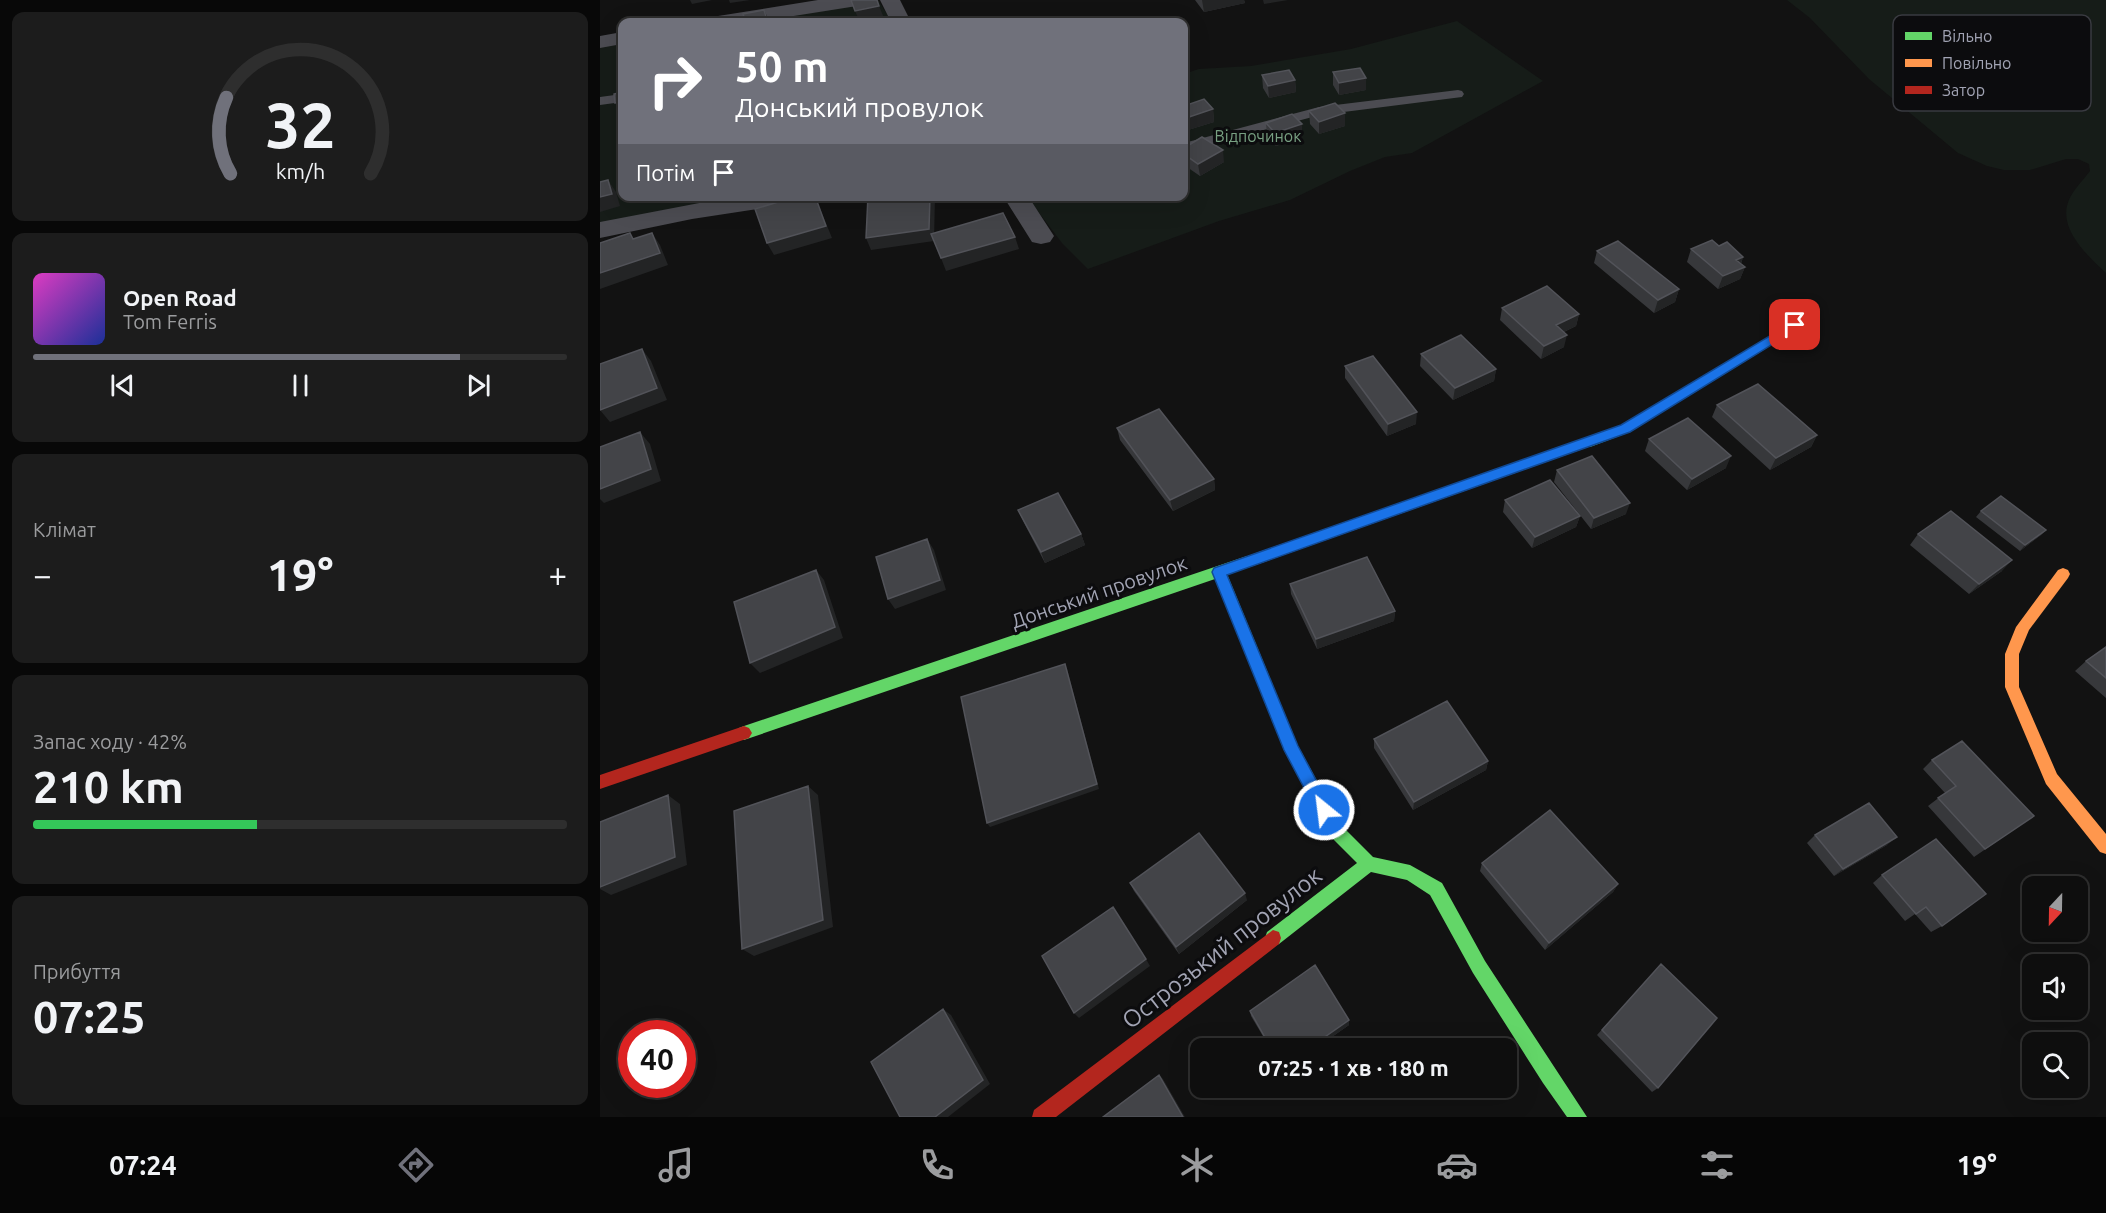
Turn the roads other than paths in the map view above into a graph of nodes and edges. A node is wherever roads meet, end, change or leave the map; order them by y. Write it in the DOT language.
graph roads {
  1 [pos="857,0"];
  2 [pos="890,0"];
  3 [pos="743,18"];
  4 [pos="899,18"];
  5 [pos="618,39"];
  6 [pos="600,42"];
  7 [pos="1458,93"];
  8 [pos="618,99"];
  9 [pos="600,101"];
  10 [pos="1188,146"];
  11 [pos="758,201"];
  12 [pos="1018,201"];
  13 [pos="600,230"];
  14 [pos="1041,236"];
  15 [pos="1795,325"];
  16 [pos="1219,572"];
  17 [pos="2064,574"];
  18 [pos="600,782"];
  19 [pos="2106,846"];
  20 [pos="1369,864"];
  21 [pos="1041,1117"];
  22 [pos="1578,1117"];
  1 -- 3 [label="street"];
  2 -- 4 [label="street"];
  5 -- 6 [label="street"];
  7 -- 10 [label="lane"];
  8 -- 9 [label="lane"];
  11 -- 13 [label="street"];
  12 -- 14 [label="street"];
  15 -- 16 [label="street, Донський провулок"];
  16 -- 18 [label="street, Донський провулок"];
  16 -- 20 [label="street"];
  17 -- 19 [label="street"];
  20 -- 21 [label="street, Острозький провулок"];
  20 -- 22 [label="street"];
}
